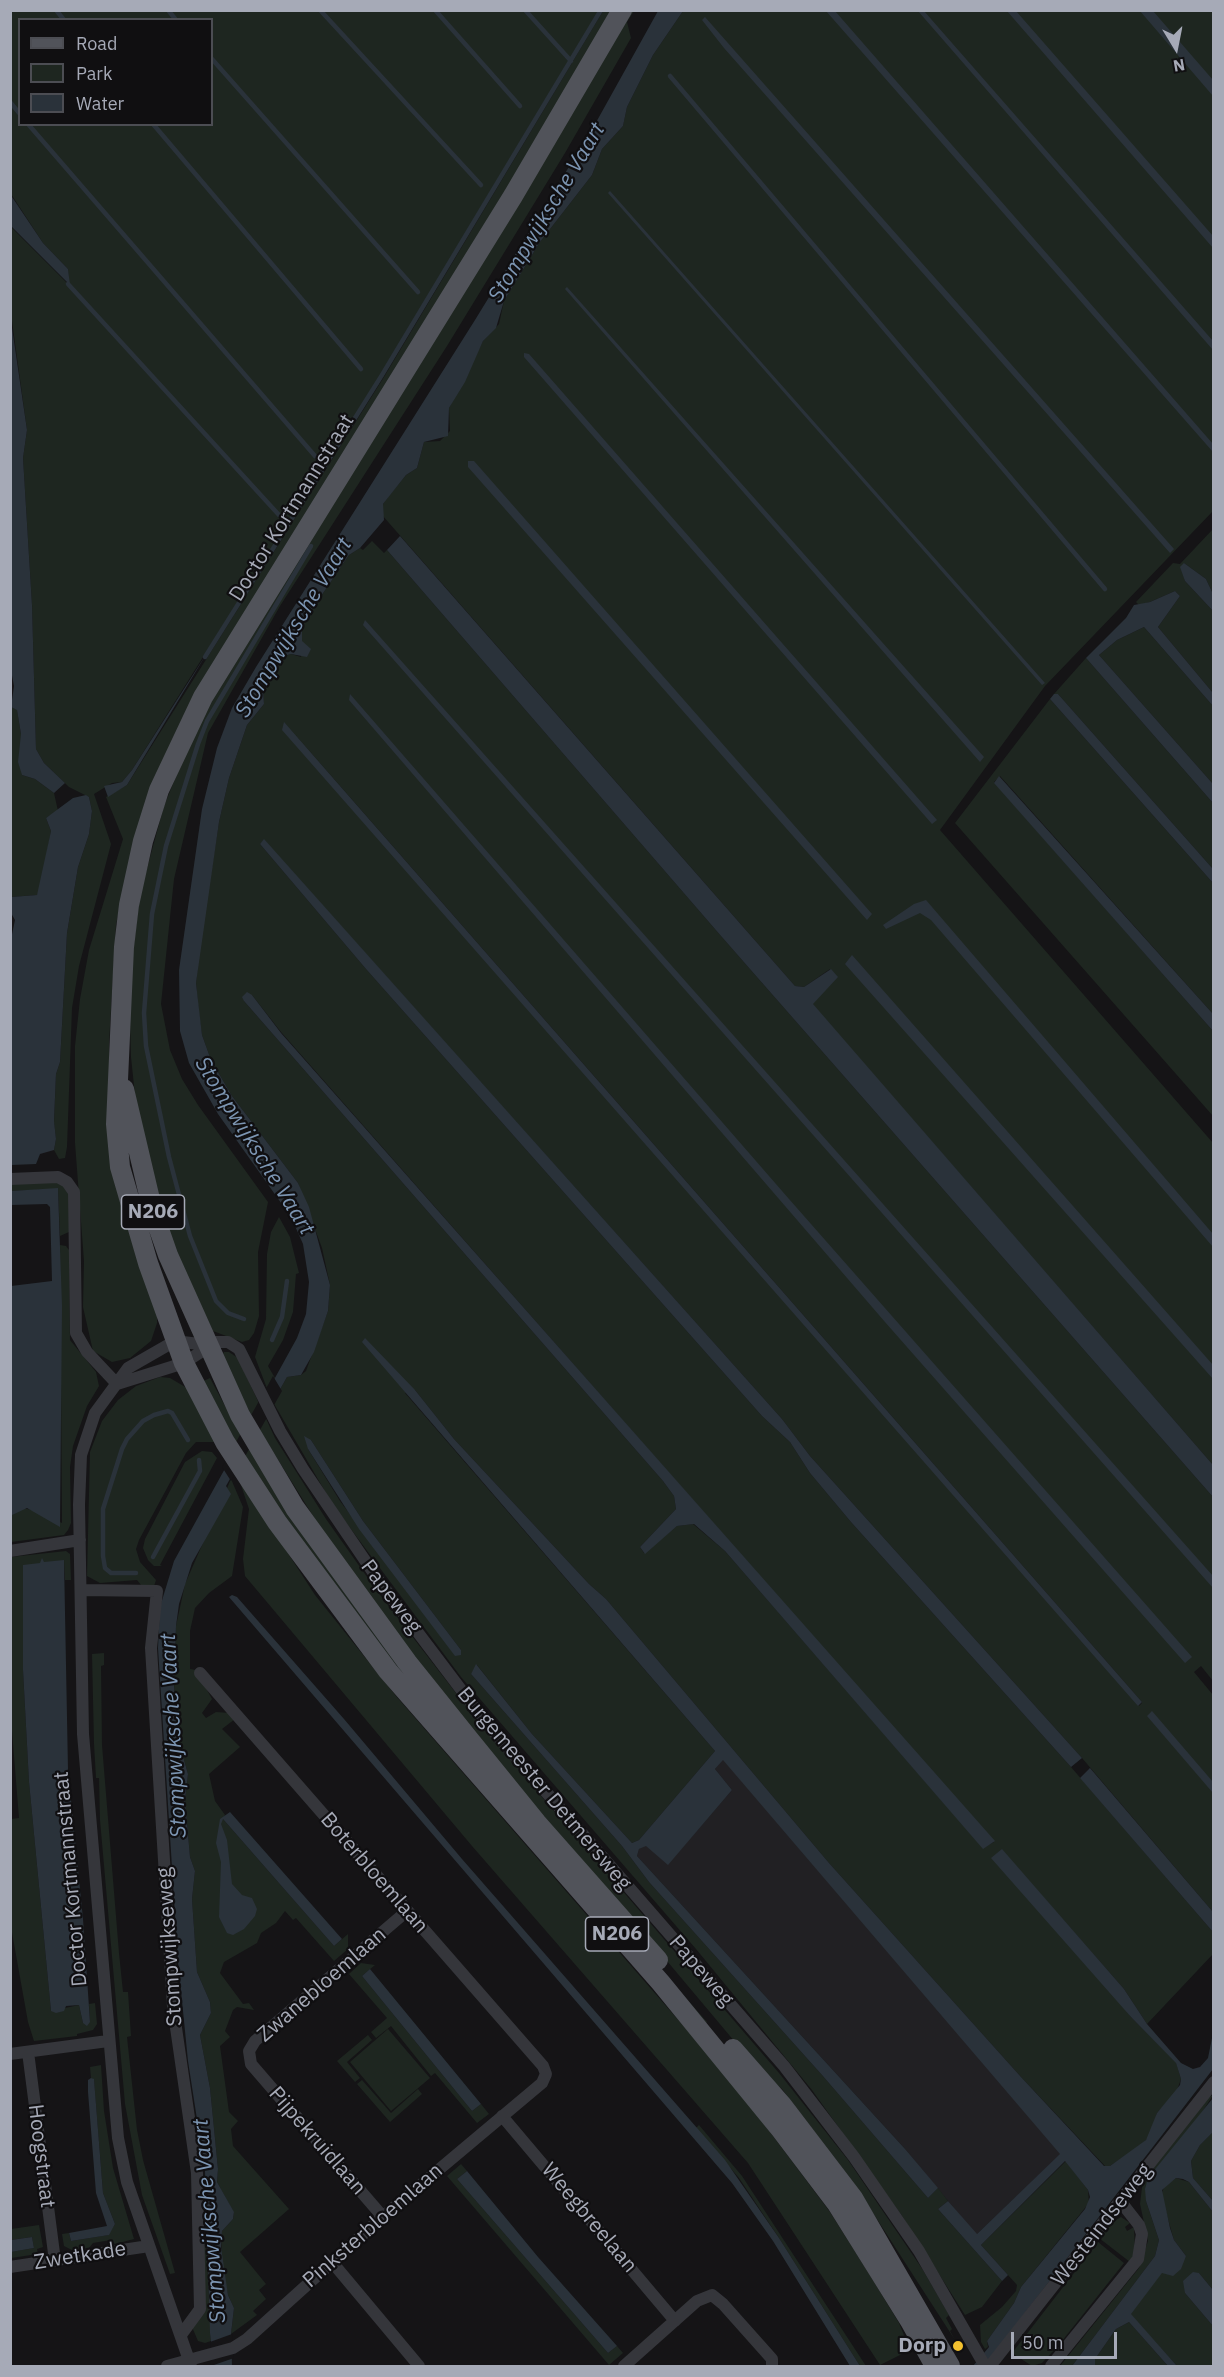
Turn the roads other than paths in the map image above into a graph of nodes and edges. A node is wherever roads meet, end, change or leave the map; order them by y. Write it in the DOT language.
graph roads {
  1 [pos="622,10"];
  2 [pos="120,1072"];
  3 [pos="10,1179"];
  4 [pos="175,1341"];
  5 [pos="207,1345"];
  6 [pos="184,1363"];
  7 [pos="117,1384"];
  8 [pos="80,1540"];
  9 [pos="10,1551"];
  10 [pos="82,1590"];
  11 [pos="200,1672"];
  12 [pos="407,1911"];
  13 [pos="108,2041"];
  14 [pos="28,2052"];
  15 [pos="10,2054"];
  16 [pos="251,2064"];
  17 [pos="546,2074"];
  18 [pos="1214,2082"];
  19 [pos="502,2116"];
  20 [pos="1121,2202"];
  21 [pos="382,2217"];
  22 [pos="148,2246"];
  23 [pos="55,2260"];
  24 [pos="332,2262"];
  25 [pos="10,2267"];
  26 [pos="675,2321"];
  27 [pos="181,2335"];
  28 [pos="982,2362"];
  29 [pos="191,2363"];
  30 [pos="167,2367"];
  31 [pos="419,2367"];
  32 [pos="624,2367"];
  33 [pos="772,2367"];
  34 [pos="935,2367"];
  35 [pos="950,2367"];
  36 [pos="990,2367"];
  37 [pos="1051,2367"];
  1 -- 2 [label="main road, Doctor Kortmannstraat / N206"];
  2 -- 4 [label="main road, Doctor Kortmannstraat / N206"];
  2 -- 5 [label="main road, Doctor Kortmannstraat / N206"];
  3 -- 7 [label="street"];
  4 -- 5 [label="street"];
  4 -- 6 [label="main road, Doctor Kortmannstraat / N206"];
  4 -- 7 [label="street, Doctor Kortmannstraat"];
  5 -- 6 [label="street"];
  5 -- 28 [label="street, Papeweg"];
  5 -- 35 [label="main road, Burgemeester Detmersweg / N206"];
  6 -- 7 [label="street"];
  6 -- 34 [label="main road, Burgemeester Detmersweg / N206"];
  7 -- 8 [label="street, Doctor Kortmannstraat"];
  8 -- 9 [label="street"];
  8 -- 10 [label="street, Doctor Kortmannstraat"];
  10 -- 13 [label="street, Doctor Kortmannstraat"];
  10 -- 27 [label="street, Stompwijkseweg"];
  11 -- 12 [label="street, Boterbloemlaan"];
  12 -- 16 [label="street, Zwanebloemlaan"];
  12 -- 17 [label="street, Boterbloemlaan"];
  13 -- 14 [label="street"];
  13 -- 22 [label="street, Doctor Kortmannstraat"];
  14 -- 15 [label="street"];
  14 -- 23 [label="street, Hoogstraat"];
  16 -- 21 [label="street, Pijpekruidlaan"];
  17 -- 19 [label="street, Pinksterbloemlaan"];
  18 -- 20 [label="street, Westeindseweg"];
  19 -- 21 [label="street, Pinksterbloemlaan"];
  19 -- 26 [label="street, Weegbreelaan"];
  20 -- 36 [label="street, Westeindseweg"];
  20 -- 37 [label="street"];
  21 -- 24 [label="street, Pinksterbloemlaan"];
  22 -- 23 [label="street, Zwetkade"];
  22 -- 27 [label="street, Doctor Kortmannstraat"];
  23 -- 25 [label="street, Zwetkade"];
  24 -- 29 [label="street, Pinksterbloemlaan"];
  24 -- 31 [label="street"];
  26 -- 32 [label="street"];
  26 -- 33 [label="street"];
  27 -- 29 [label="street, Doctor Kortmannstraat"];
  29 -- 30 [label="street, Pinksterbloemlaan"];
}
